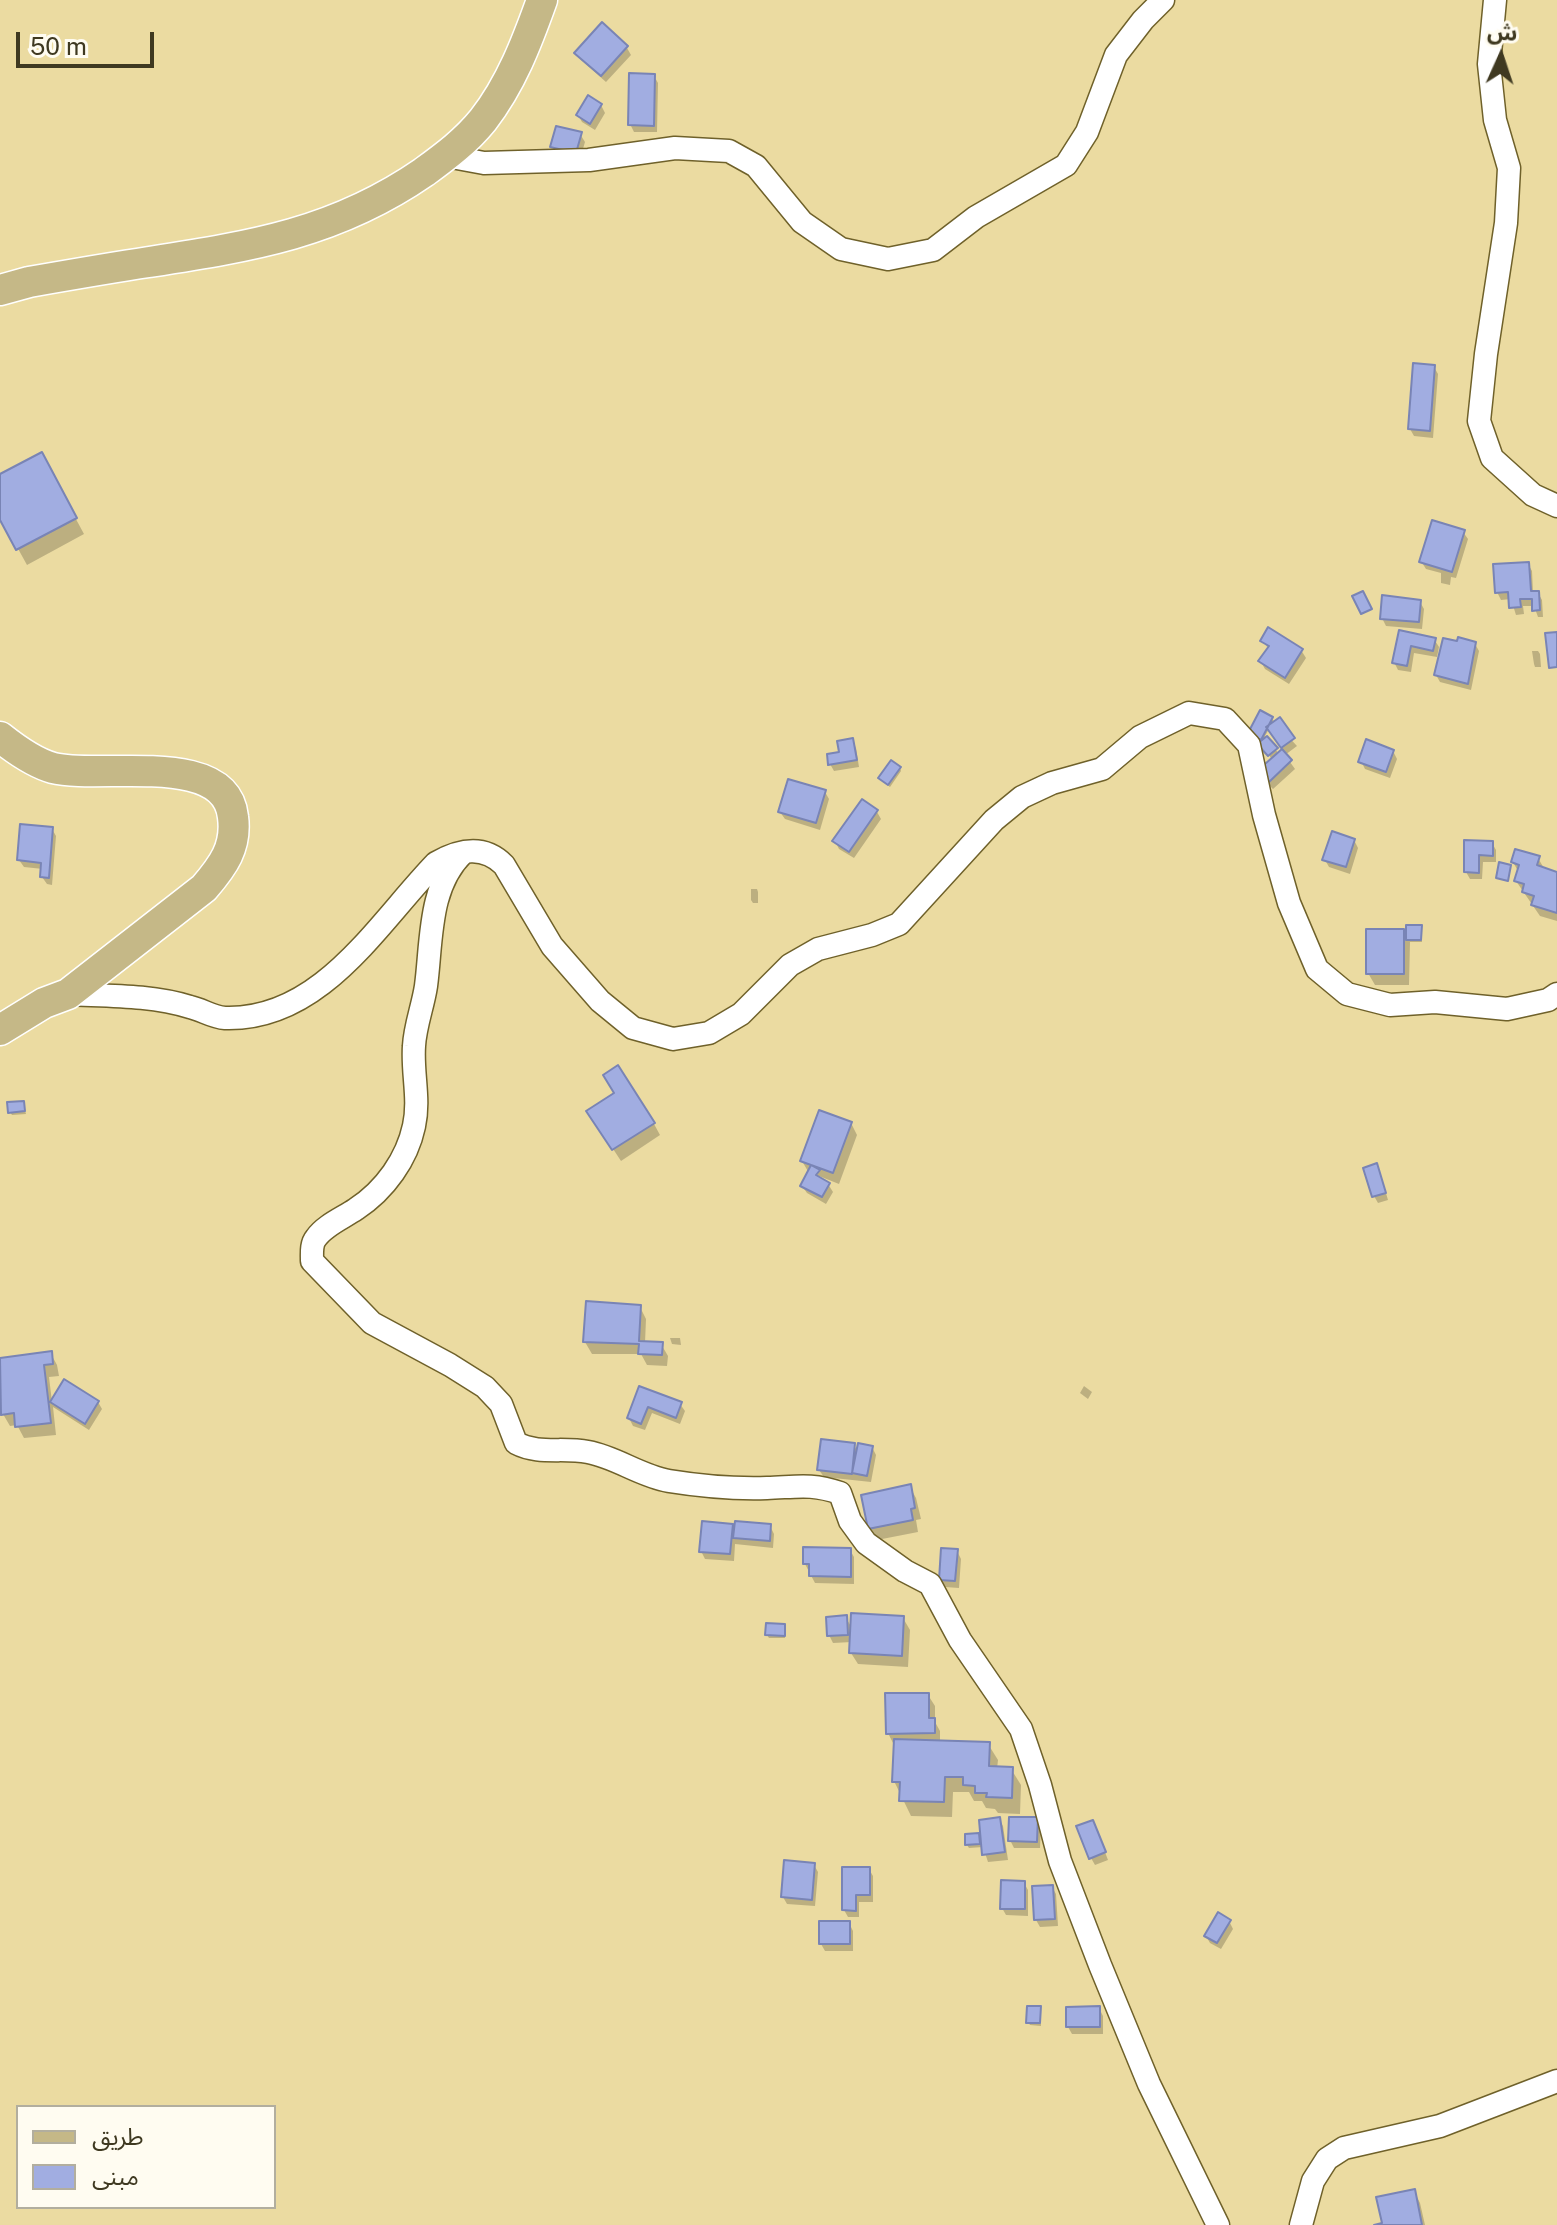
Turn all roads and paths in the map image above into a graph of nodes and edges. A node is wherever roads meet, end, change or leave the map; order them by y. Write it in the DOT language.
graph roads {
  1 [pos="542,0"];
  2 [pos="1163,0"];
  3 [pos="1495,0"];
  4 [pos="446,156"];
  5 [pos="0,290"];
  6 [pos="1557,506"];
  7 [pos="0,737"];
  8 [pos="465,851"];
  9 [pos="68,994"];
  10 [pos="1557,994"];
  11 [pos="0,1030"];
  12 [pos="1557,2081"];
  13 [pos="1218,2225"];
  14 [pos="1301,2225"];
  1 -- 4 [label="main road"];
  2 -- 4 [label="street"];
  3 -- 6 [label="street"];
  4 -- 5 [label="main road"];
  7 -- 9 [label="main road"];
  8 -- 9 [label="street"];
  8 -- 10 [label="street"];
  8 -- 13 [label="street"];
  9 -- 11 [label="main road"];
  12 -- 14 [label="street"];
}
